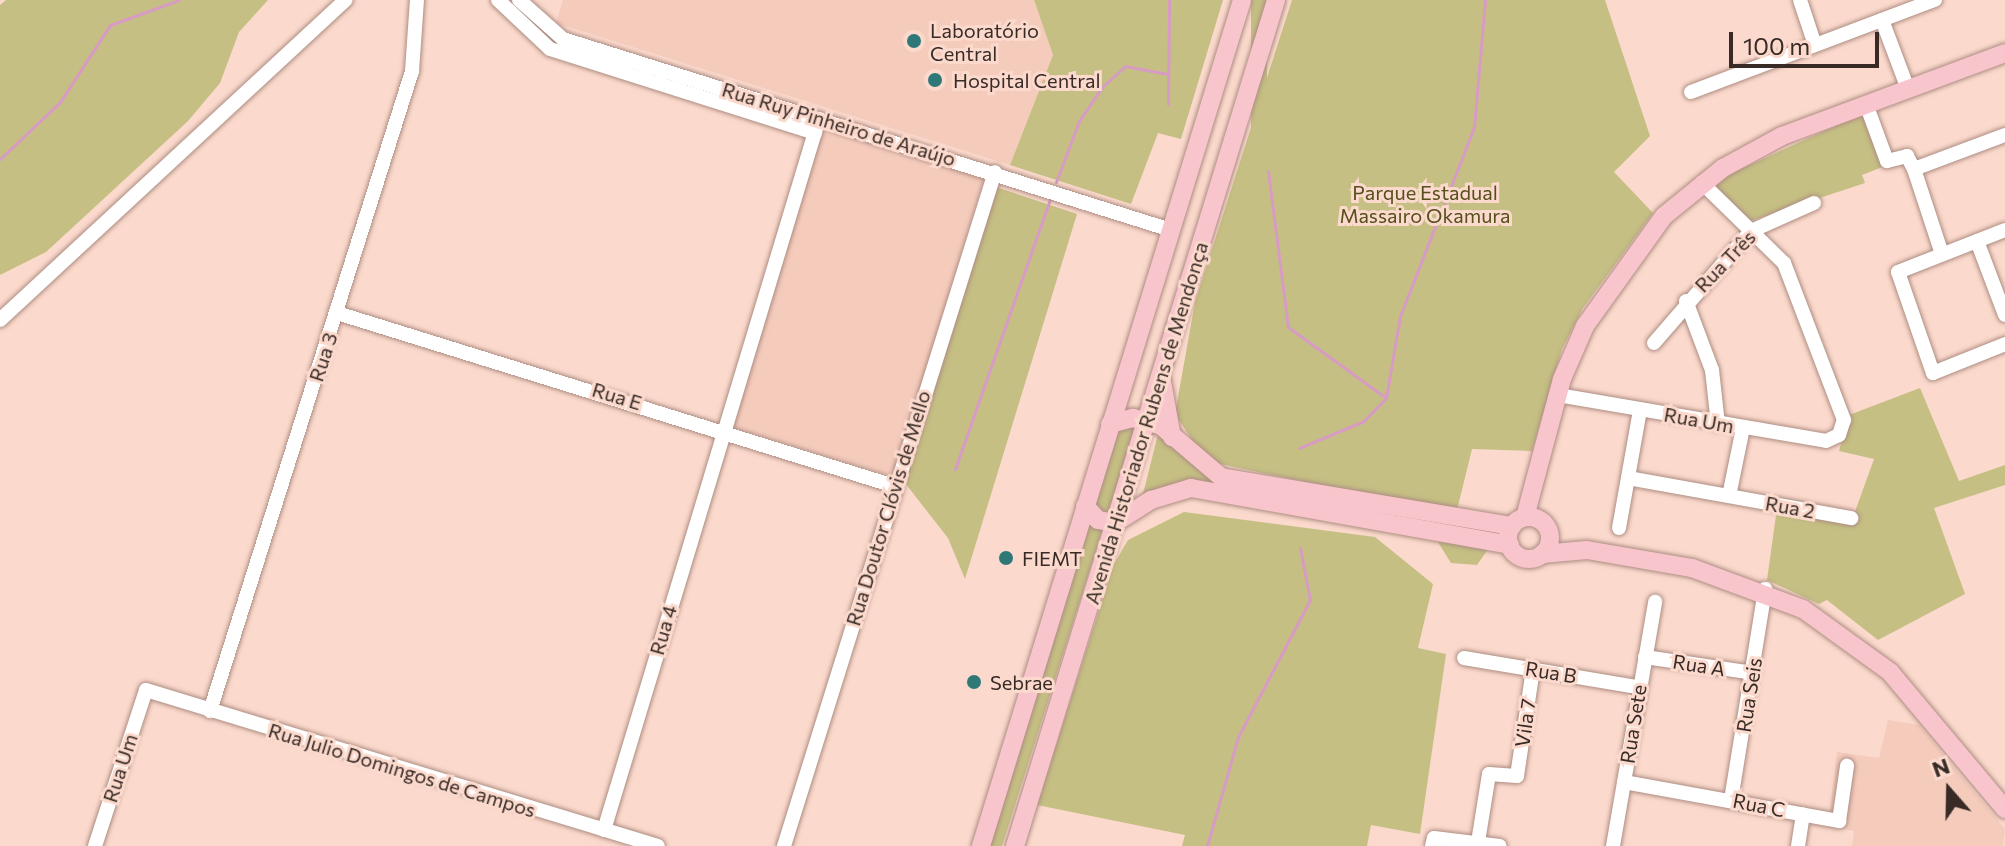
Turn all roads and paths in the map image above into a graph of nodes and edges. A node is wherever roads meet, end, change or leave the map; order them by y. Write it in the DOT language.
graph roads {
  1 [pos="330,0"];
  2 [pos="346,0"];
  3 [pos="417,0"];
  4 [pos="498,0"];
  5 [pos="519,0"];
  6 [pos="1242,0"];
  7 [pos="1276,0"];
  8 [pos="1800,0"];
  9 [pos="1935,0"];
  10 [pos="1882,20"];
  11 [pos="1815,45"];
  12 [pos="2005,53"];
  13 [pos="1908,89"];
  14 [pos="1691,92"];
  15 [pos="1866,104"];
  16 [pos="817,126"];
  17 [pos="2005,135"];
  18 [pos="1914,169"];
  19 [pos="995,172"];
  20 [pos="1702,183"];
  21 [pos="1814,203"];
  22 [pos="1171,230"];
  23 [pos="2005,230"];
  24 [pos="1751,231"];
  25 [pos="1977,241"];
  26 [pos="1942,254"];
  27 [pos="1686,301"];
  28 [pos="0,308"];
  29 [pos="337,313"];
  30 [pos="2005,315"];
  31 [pos="0,320"];
  32 [pos="1654,343"];
  33 [pos="2005,344"];
  34 [pos="1160,374"];
  35 [pos="1558,395"];
  36 [pos="1640,410"];
  37 [pos="1145,419"];
  38 [pos="1110,424"];
  39 [pos="1718,424"];
  40 [pos="1743,428"];
  41 [pos="722,429"];
  42 [pos="1172,437"];
  43 [pos="1628,478"];
  44 [pos="894,486"];
  45 [pos="1538,489"];
  46 [pos="1729,496"];
  47 [pos="1338,505"];
  48 [pos="1085,506"];
  49 [pos="1851,518"];
  50 [pos="1518,522"];
  51 [pos="1115,523"];
  52 [pos="1548,528"];
  53 [pos="1619,528"];
  54 [pos="1510,545"];
  55 [pos="1587,550"];
  56 [pos="1542,554"];
  57 [pos="1765,589"];
  58 [pos="1655,602"];
  59 [pos="1645,657"];
  60 [pos="1464,658"];
  61 [pos="1533,669"];
  62 [pos="1753,673"];
  63 [pos="1638,687"];
  64 [pos="146,690"];
  65 [pos="210,711"];
  66 [pos="1847,766"];
  67 [pos="1624,782"];
  68 [pos="1731,800"];
  69 [pos="2005,809"];
  70 [pos="1803,814"];
  71 [pos="604,830"];
  72 [pos="632,842"];
  73 [pos="1433,842"];
  74 [pos="1478,842"];
  75 [pos="95,846"];
  76 [pos="658,846"];
  77 [pos="784,846"];
  78 [pos="981,846"];
  79 [pos="1015,846"];
  80 [pos="1500,846"];
  81 [pos="1613,846"];
  82 [pos="1798,846"];
  1 -- 28 [label="street"];
  2 -- 31 [label="street"];
  3 -- 29 [label="street, Rua 3"];
  4 -- 16 [label="street, Rua Ruy Pinheiro de Araújo"];
  5 -- 16 [label="street, Rua Ruy Pinheiro de Araújo"];
  6 -- 22 [label="main road, Avenida Historiador Rubens de Mendonça"];
  7 -- 34 [label="main road, Avenida Historiador Rubens de Mendonça"];
  8 -- 11 [label="street"];
  9 -- 10 [label="street"];
  10 -- 11 [label="street"];
  10 -- 13 [label="street"];
  11 -- 14 [label="street"];
  12 -- 13 [label="main road"];
  13 -- 15 [label="main road"];
  15 -- 18 [label="street"];
  15 -- 20 [label="main road"];
  16 -- 19 [label="street, Rua Ruy Pinheiro de Araújo"];
  16 -- 41 [label="street, Rua 4"];
  17 -- 18 [label="street"];
  18 -- 26 [label="street"];
  19 -- 22 [label="street, Rua Ruy Pinheiro de Araújo"];
  19 -- 44 [label="street, Rua Doutor Clóvis de Mello"];
  20 -- 24 [label="street"];
  20 -- 35 [label="main road"];
  21 -- 24 [label="street, Rua Três"];
  22 -- 38 [label="main road, Avenida Historiador Rubens de Mendonça"];
  23 -- 25 [label="street"];
  24 -- 27 [label="street, Rua Três"];
  24 -- 40 [label="street, Rua Um"];
  25 -- 26 [label="street"];
  25 -- 30 [label="street"];
  26 -- 33 [label="street"];
  27 -- 32 [label="street, Rua Três"];
  27 -- 39 [label="street"];
  29 -- 41 [label="street, Rua E"];
  29 -- 65 [label="street, Rua 3"];
  34 -- 37 [label="main road, Avenida Historiador Rubens de Mendonça"];
  34 -- 42 [label="main road"];
  35 -- 36 [label="street, Rua Um"];
  35 -- 45 [label="main road"];
  36 -- 39 [label="street, Rua Um"];
  36 -- 43 [label="street"];
  37 -- 38 [label="main road"];
  37 -- 42 [label="main road"];
  37 -- 51 [label="main road, Avenida Historiador Rubens de Mendonça"];
  38 -- 48 [label="main road, Avenida Historiador Rubens de Mendonça"];
  39 -- 40 [label="street, Rua Um"];
  40 -- 46 [label="street"];
  41 -- 44 [label="street, Rua E"];
  41 -- 71 [label="street, Rua 4"];
  42 -- 47 [label="main road"];
  43 -- 46 [label="street, Rua 2"];
  43 -- 53 [label="street"];
  44 -- 77 [label="street, Rua Doutor Clóvis de Mello"];
  45 -- 50 [label="main road"];
  45 -- 52 [label="main road"];
  46 -- 49 [label="street, Rua 2"];
  47 -- 50 [label="main road"];
  47 -- 51 [label="main road"];
  47 -- 54 [label="main road"];
  48 -- 51 [label="main road"];
  48 -- 78 [label="main road, Avenida Historiador Rubens de Mendonça"];
  50 -- 52 [label="main road"];
  50 -- 54 [label="main road"];
  51 -- 79 [label="main road, Avenida Historiador Rubens de Mendonça"];
  52 -- 55 [label="main road"];
  52 -- 56 [label="main road"];
  54 -- 56 [label="main road"];
  55 -- 56 [label="main road"];
  55 -- 57 [label="main road"];
  57 -- 62 [label="street, Rua Seis"];
  57 -- 69 [label="main road"];
  58 -- 59 [label="street, Rua Sete"];
  59 -- 62 [label="street, Rua A"];
  59 -- 63 [label="street, Rua Sete"];
  60 -- 61 [label="street, Rua B"];
  61 -- 63 [label="street, Rua B"];
  61 -- 74 [label="street, Vila 7"];
  62 -- 68 [label="street, Rua Seis"];
  63 -- 67 [label="street, Rua Sete"];
  64 -- 65 [label="street, Rua Julio Domingos de Campos"];
  64 -- 75 [label="street, Rua Um"];
  65 -- 71 [label="street, Rua Julio Domingos de Campos"];
  66 -- 70 [label="street, Rua C"];
  67 -- 68 [label="street, Rua C"];
  67 -- 81 [label="street, Rua Sete"];
  68 -- 70 [label="street, Rua C"];
  70 -- 82 [label="street"];
  71 -- 72 [label="street, Rua Julio Domingos de Campos"];
  72 -- 76 [label="street, Rua Julio Domingos de Campos"];
  73 -- 74 [label="street"];
  74 -- 80 [label="street"];
}
